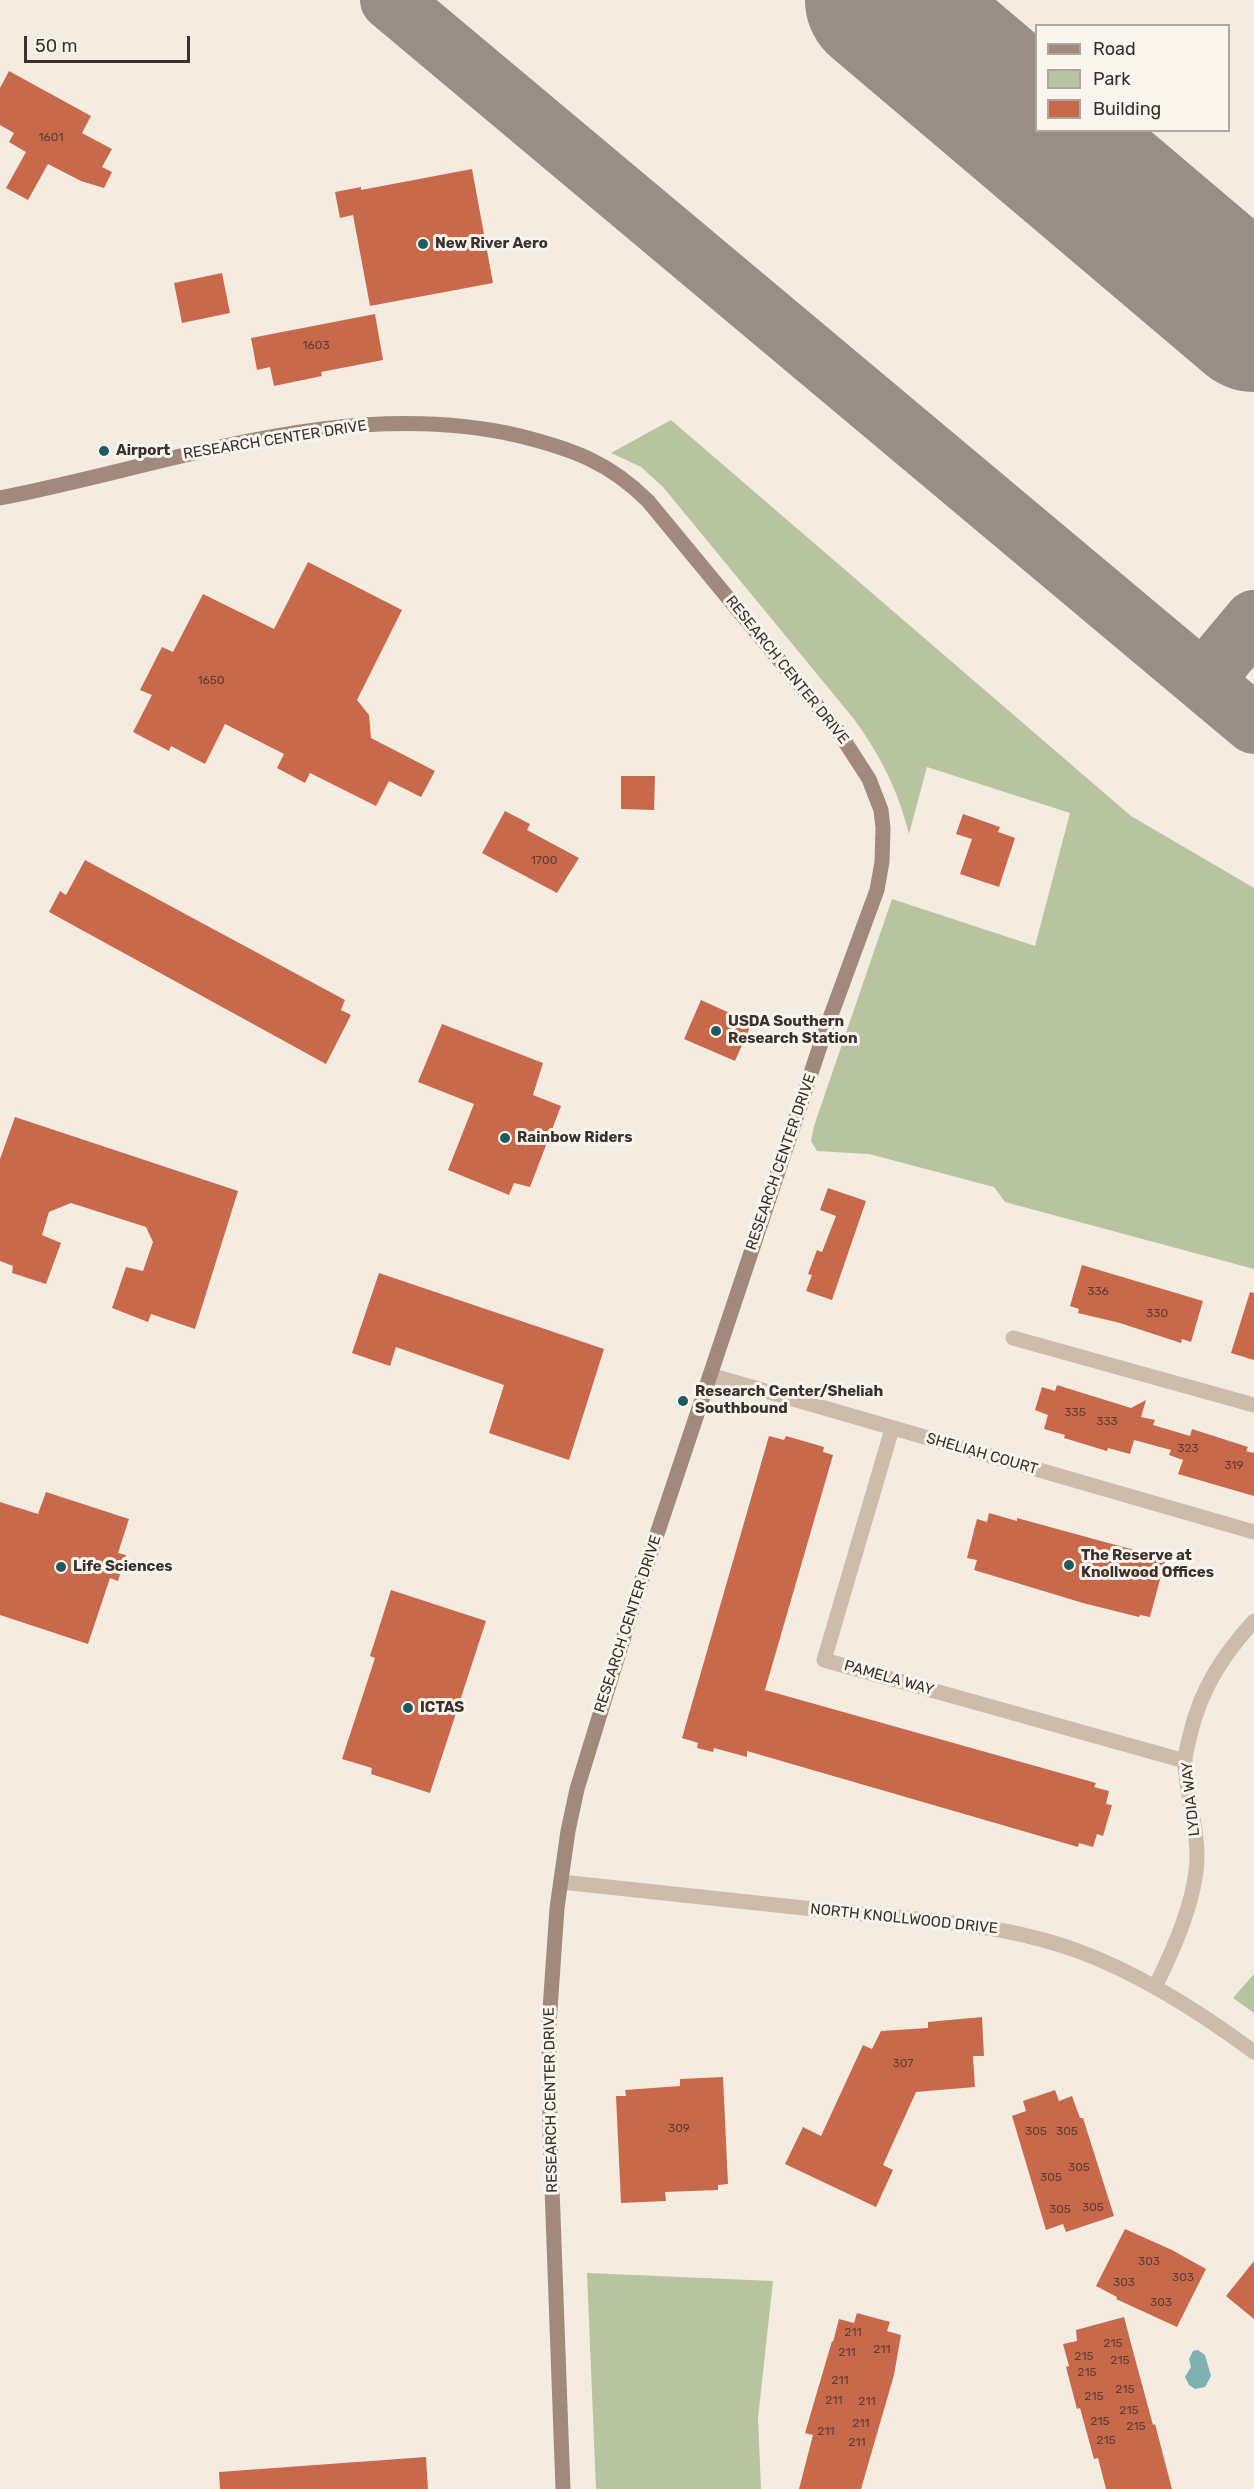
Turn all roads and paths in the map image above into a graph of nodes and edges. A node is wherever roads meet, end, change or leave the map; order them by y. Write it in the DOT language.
graph roads {
  1 [pos="0,498"];
  2 [pos="1013,1338"];
  3 [pos="710,1375"];
  4 [pos="1254,1405"];
  5 [pos="892,1429"];
  6 [pos="1254,1532"];
  7 [pos="1254,1622"];
  8 [pos="1185,1761"];
  9 [pos="561,1882"];
  10 [pos="1155,1987"];
  11 [pos="1254,2052"];
  12 [pos="563,2489"];
  1 -- 3 [label="main road, RESEARCH CENTER DRIVE"];
  2 -- 4 [label="street"];
  3 -- 5 [label="street, SHELIAH COURT"];
  3 -- 9 [label="main road, RESEARCH CENTER DRIVE"];
  5 -- 6 [label="street, SHELIAH COURT"];
  5 -- 8 [label="street, PAMELA WAY"];
  7 -- 8 [label="street, LYDIA WAY"];
  8 -- 10 [label="street, LYDIA WAY"];
  9 -- 10 [label="street, NORTH KNOLLWOOD DRIVE"];
  9 -- 12 [label="main road, RESEARCH CENTER DRIVE"];
  10 -- 11 [label="street, NORTH KNOLLWOOD DRIVE"];
}
